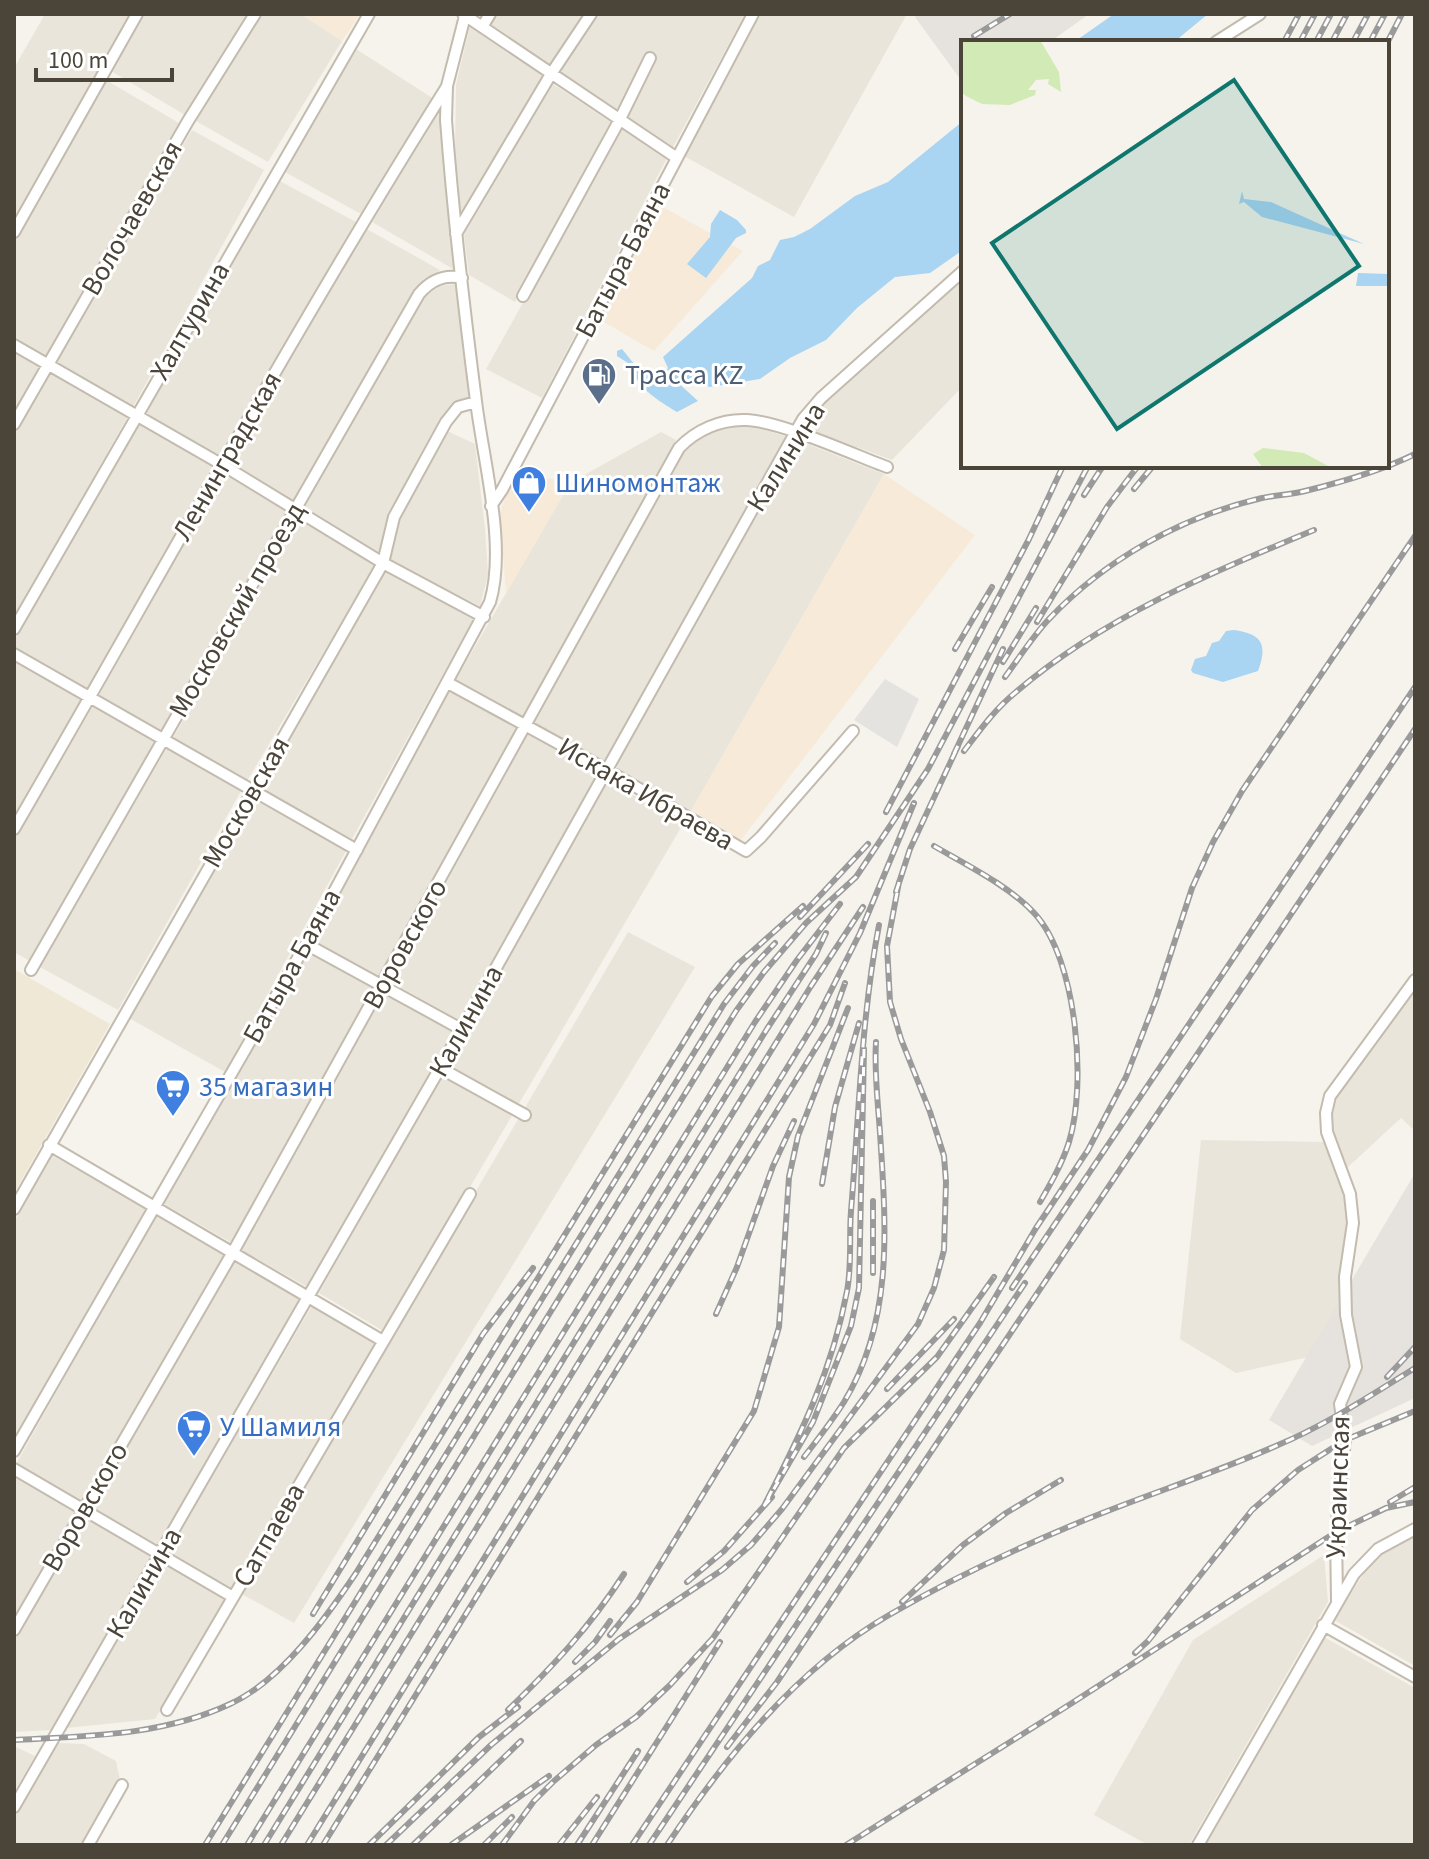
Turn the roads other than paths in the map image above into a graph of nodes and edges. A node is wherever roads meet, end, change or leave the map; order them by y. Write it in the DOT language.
graph roads {
  1 [pos="137,14"];
  2 [pos="255,14"];
  3 [pos="369,14"];
  4 [pos="490,14"];
  5 [pos="591,14"];
  6 [pos="753,14"];
  7 [pos="1260,14"];
  8 [pos="464,15"];
  9 [pos="482,27"];
  10 [pos="1219,40"];
  11 [pos="650,58"];
  12 [pos="551,74"];
  13 [pos="447,86"];
  14 [pos="619,121"];
  15 [pos="677,158"];
  16 [pos="14,232"];
  17 [pos="456,234"];
  18 [pos="961,273"];
  19 [pos="462,278"];
  20 [pos="523,296"];
  21 [pos="14,345"];
  22 [pos="48,366"];
  23 [pos="476,402"];
  24 [pos="135,416"];
  25 [pos="14,424"];
  26 [pos="795,433"];
  27 [pos="221,464"];
  28 [pos="887,467"];
  29 [pos="491,506"];
  30 [pos="297,510"];
  31 [pos="383,563"];
  32 [pos="484,617"];
  33 [pos="14,629"];
  34 [pos="14,654"];
  35 [pos="448,683"];
  36 [pos="90,698"];
  37 [pos="526,726"];
  38 [pos="853,731"];
  39 [pos="163,739"];
  40 [pos="607,770"];
  41 [pos="252,790"];
  42 [pos="14,829"];
  43 [pos="357,850"];
  44 [pos="306,944"];
  45 [pos="31,970"];
  46 [pos="1415,980"];
  47 [pos="381,986"];
  48 [pos="461,1029"];
  49 [pos="440,1068"];
  50 [pos="525,1115"];
  51 [pos="49,1145"];
  52 [pos="470,1194"];
  53 [pos="155,1207"];
  54 [pos="14,1209"];
  55 [pos="233,1252"];
  56 [pos="311,1296"];
  57 [pos="383,1341"];
  58 [pos="14,1451"];
  59 [pos="14,1469"];
  60 [pos="84,1509"];
  61 [pos="1415,1529"];
  62 [pos="160,1554"];
  63 [pos="233,1597"];
  64 [pos="1337,1601"];
  65 [pos="1323,1625"];
  66 [pos="14,1630"];
  67 [pos="1415,1677"];
  68 [pos="167,1710"];
  69 [pos="122,1785"];
  70 [pos="14,1807"];
  71 [pos="88,1845"];
  72 [pos="1198,1845"];
  1 -- 16 [label="street"];
  2 -- 22 [label="street, Волочаевская"];
  3 -- 24 [label="street, Халтурина"];
  4 -- 9 [label="street"];
  5 -- 12 [label="street"];
  6 -- 15 [label="street, Батыра Баяна"];
  7 -- 10 [label="street"];
  8 -- 9 [label="street"];
  8 -- 13 [label="street, Батыра Баяна"];
  9 -- 12 [label="street"];
  11 -- 14 [label="street"];
  12 -- 14 [label="street"];
  12 -- 17 [label="street"];
  13 -- 17 [label="street, Батыра Баяна"];
  13 -- 27 [label="street, Ленинградская"];
  14 -- 15 [label="street"];
  14 -- 20 [label="street"];
  15 -- 29 [label="street, Батыра Баяна"];
  17 -- 19 [label="street, Батыра Баяна"];
  18 -- 26 [label="street, Калинина"];
  19 -- 23 [label="street, Батыра Баяна"];
  19 -- 30 [label="street, Московский проезд"];
  21 -- 22 [label="street"];
  22 -- 24 [label="street"];
  22 -- 25 [label="street, Волочаевская"];
  23 -- 29 [label="street, Батыра Баяна"];
  23 -- 31 [label="street, Московская"];
  24 -- 27 [label="street"];
  24 -- 33 [label="street, Халтурина"];
  26 -- 28 [label="street, Воровского"];
  26 -- 37 [label="street, Воровского"];
  26 -- 40 [label="street, Калинина"];
  27 -- 30 [label="street"];
  27 -- 36 [label="street, Ленинградская"];
  29 -- 32 [label="street, Батыра Баяна"];
  30 -- 31 [label="street"];
  30 -- 39 [label="street, Московский проезд"];
  31 -- 32 [label="street"];
  31 -- 41 [label="street, Московская"];
  32 -- 35 [label="street, Батыра Баяна"];
  34 -- 36 [label="street"];
  35 -- 37 [label="street, Искака Ибраева"];
  35 -- 43 [label="street, Батыра Баяна"];
  36 -- 39 [label="street"];
  36 -- 42 [label="street, Ленинградская"];
  37 -- 40 [label="street, Искака Ибраева"];
  37 -- 47 [label="street, Воровского"];
  38 -- 40 [label="street, Искака Ибраева"];
  39 -- 41 [label="street"];
  39 -- 45 [label="street, Московский проезд"];
  40 -- 48 [label="street, Калинина"];
  41 -- 43 [label="street"];
  41 -- 51 [label="street, Московская"];
  43 -- 44 [label="street, Батыра Баяна"];
  44 -- 47 [label="street"];
  44 -- 53 [label="street, Батыра Баяна"];
  46 -- 64 [label="street, Украинская"];
  47 -- 48 [label="street"];
  47 -- 55 [label="street, Воровского"];
  48 -- 49 [label="street, Калинина"];
  49 -- 50 [label="street"];
  49 -- 56 [label="street, Калинина"];
  51 -- 53 [label="street"];
  51 -- 54 [label="street, Московская"];
  52 -- 57 [label="street, Сатпаева"];
  53 -- 55 [label="street"];
  53 -- 58 [label="street, Батыра Баяна"];
  55 -- 56 [label="street"];
  55 -- 60 [label="street, Воровского"];
  56 -- 57 [label="street"];
  56 -- 62 [label="street, Калинина"];
  57 -- 63 [label="street, Сатпаева"];
  59 -- 60 [label="street"];
  60 -- 62 [label="street"];
  60 -- 66 [label="street, Воровского"];
  61 -- 64 [label="street"];
  62 -- 63 [label="street"];
  62 -- 70 [label="street, Калинина"];
  63 -- 68 [label="street, Сатпаева"];
  64 -- 65 [label="street"];
  65 -- 67 [label="street"];
  65 -- 72 [label="street"];
  69 -- 71 [label="street"];
}
